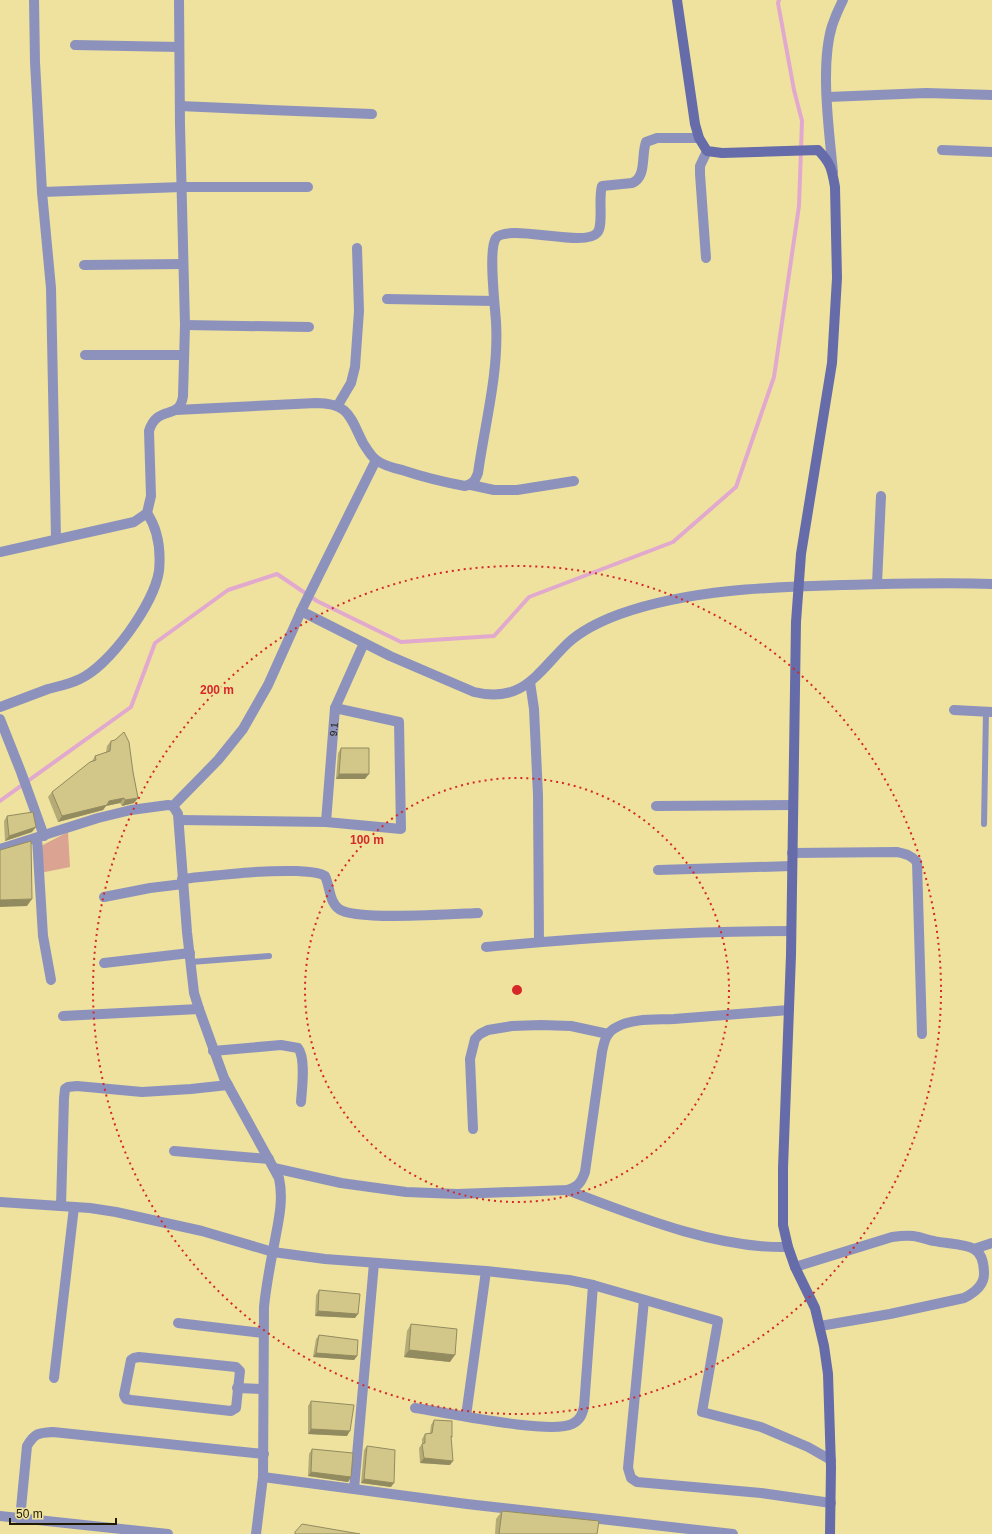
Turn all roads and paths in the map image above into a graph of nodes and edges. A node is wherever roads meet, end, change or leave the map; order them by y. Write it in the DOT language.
graph roads {
  1 [pos="34,0"];
  2 [pos="179,0"];
  3 [pos="677,0"];
  4 [pos="843,0"];
  5 [pos="75,45"];
  6 [pos="178,47"];
  7 [pos="992,95"];
  8 [pos="828,97"];
  9 [pos="180,106"];
  10 [pos="372,114"];
  11 [pos="699,138"];
  12 [pos="942,150"];
  13 [pos="707,151"];
  14 [pos="992,152"];
  15 [pos="833,174"];
  16 [pos="182,187"];
  17 [pos="308,187"];
  18 [pos="42,192"];
  19 [pos="357,248"];
  20 [pos="706,258"];
  21 [pos="184,264"];
  22 [pos="84,265"];
  23 [pos="387,299"];
  24 [pos="494,301"];
  25 [pos="185,325"];
  26 [pos="309,328"];
  27 [pos="85,355"];
  28 [pos="184,355"];
  29 [pos="338,405"];
  30 [pos="176,410"];
  31 [pos="376,460"];
  32 [pos="574,481"];
  33 [pos="471,485"];
  34 [pos="881,496"];
  35 [pos="147,513"];
  36 [pos="56,539"];
  37 [pos="0,552"];
  38 [pos="877,584"];
  39 [pos="992,584"];
  40 [pos="798,586"];
  41 [pos="302,609"];
  42 [pos="364,643"];
  43 [pos="530,682"];
  44 [pos="0,707"];
  45 [pos="335,708"];
  46 [pos="954,710"];
  47 [pos="989,712"];
  48 [pos="0,719"];
  49 [pos="793,805"];
  50 [pos="173,806"];
  51 [pos="656,806"];
  52 [pos="179,820"];
  53 [pos="326,822"];
  54 [pos="984,824"];
  55 [pos="41,837"];
  56 [pos="0,849"];
  57 [pos="792,853"];
  58 [pos="792,866"];
  59 [pos="658,870"];
  60 [pos="182,882"];
  61 [pos="104,897"];
  62 [pos="478,913"];
  63 [pos="791,931"];
  64 [pos="540,942"];
  65 [pos="486,947"];
  66 [pos="270,956"];
  67 [pos="190,958"];
  68 [pos="104,963"];
  69 [pos="51,980"];
  70 [pos="199,1010"];
  71 [pos="789,1010"];
  72 [pos="63,1016"];
  73 [pos="608,1034"];
  74 [pos="922,1034"];
  75 [pos="213,1051"];
  76 [pos="228,1084"];
  77 [pos="301,1102"];
  78 [pos="473,1129"];
  79 [pos="174,1150"];
  80 [pos="271,1164"];
  81 [pos="567,1190"];
  82 [pos="0,1202"];
  83 [pos="61,1206"];
  84 [pos="74,1207"];
  85 [pos="992,1243"];
  86 [pos="788,1247"];
  87 [pos="974,1249"];
  88 [pos="273,1252"];
  89 [pos="374,1263"];
  90 [pos="795,1267"];
  91 [pos="486,1271"];
  92 [pos="594,1285"];
  93 [pos="644,1300"];
  94 [pos="178,1323"];
  95 [pos="820,1326"];
  96 [pos="263,1333"];
  97 [pos="54,1378"];
  98 [pos="237,1388"];
  99 [pos="263,1389"];
  100 [pos="415,1408"];
  101 [pos="466,1416"];
  102 [pos="264,1454"];
  103 [pos="830,1460"];
  104 [pos="263,1477"];
  105 [pos="354,1489"];
  106 [pos="831,1503"];
  107 [pos="0,1516"];
  108 [pos="20,1519"];
  109 [pos="168,1534"];
  110 [pos="256,1534"];
  111 [pos="733,1534"];
  112 [pos="830,1534"];
  1 -- 18 [label="street"];
  2 -- 6 [label="street"];
  3 -- 11 [label="main road"];
  4 -- 8 [label="street"];
  5 -- 6 [label="street"];
  6 -- 9 [label="street"];
  7 -- 8 [label="street"];
  8 -- 15 [label="street"];
  9 -- 10 [label="street"];
  9 -- 16 [label="street"];
  11 -- 13 [label="main road"];
  11 -- 24 [label="street"];
  12 -- 14 [label="street"];
  13 -- 15 [label="main road"];
  13 -- 20 [label="street"];
  15 -- 40 [label="main road"];
  16 -- 17 [label="street"];
  16 -- 18 [label="street"];
  16 -- 21 [label="street"];
  18 -- 36 [label="street"];
  19 -- 29 [label="street"];
  21 -- 22 [label="street"];
  21 -- 25 [label="street"];
  23 -- 24 [label="street"];
  24 -- 33 [label="street"];
  25 -- 26 [label="street"];
  25 -- 28 [label="street"];
  27 -- 28 [label="street"];
  28 -- 30 [label="street"];
  29 -- 30 [label="street"];
  29 -- 31 [label="street"];
  30 -- 35 [label="street"];
  31 -- 33 [label="street"];
  31 -- 41 [label="street"];
  32 -- 33 [label="street"];
  34 -- 38 [label="street"];
  35 -- 36 [label="street"];
  35 -- 44 [label="street"];
  36 -- 37 [label="street"];
  38 -- 39 [label="street"];
  38 -- 40 [label="street"];
  40 -- 43 [label="street"];
  40 -- 49 [label="main road"];
  41 -- 42 [label="street"];
  41 -- 50 [label="street"];
  42 -- 43 [label="street"];
  42 -- 45 [label="street, 9.1"];
  43 -- 64 [label="street"];
  45 -- 53 [label="street, 9.1"];
  45 -- 53 [label="street"];
  46 -- 47 [label="street"];
  47 -- 54 [label="lane"];
  48 -- 55 [label="street"];
  49 -- 51 [label="street"];
  49 -- 57 [label="main road"];
  50 -- 52 [label="street"];
  50 -- 55 [label="street"];
  52 -- 53 [label="street"];
  52 -- 60 [label="street"];
  55 -- 56 [label="street"];
  55 -- 69 [label="street"];
  57 -- 58 [label="main road"];
  57 -- 74 [label="street"];
  58 -- 59 [label="street"];
  58 -- 63 [label="main road"];
  60 -- 61 [label="street"];
  60 -- 62 [label="street"];
  60 -- 67 [label="street"];
  63 -- 64 [label="street"];
  63 -- 71 [label="main road"];
  64 -- 65 [label="street"];
  66 -- 67 [label="lane"];
  67 -- 68 [label="street"];
  67 -- 70 [label="street"];
  70 -- 72 [label="street"];
  70 -- 75 [label="street"];
  71 -- 73 [label="street"];
  71 -- 86 [label="main road"];
  73 -- 78 [label="street"];
  73 -- 81 [label="street"];
  75 -- 76 [label="street"];
  75 -- 77 [label="street"];
  76 -- 80 [label="street"];
  76 -- 83 [label="street"];
  79 -- 80 [label="street"];
  80 -- 81 [label="street"];
  80 -- 88 [label="street"];
  81 -- 86 [label="street"];
  82 -- 83 [label="street"];
  83 -- 84 [label="street"];
  84 -- 88 [label="street"];
  84 -- 97 [label="street"];
  85 -- 87 [label="street"];
  86 -- 90 [label="main road"];
  87 -- 90 [label="street"];
  87 -- 95 [label="street"];
  88 -- 89 [label="street"];
  88 -- 96 [label="street"];
  89 -- 91 [label="street"];
  89 -- 105 [label="street"];
  90 -- 95 [label="main road"];
  91 -- 92 [label="street"];
  91 -- 101 [label="street"];
  92 -- 93 [label="street"];
  92 -- 101 [label="street"];
  93 -- 103 [label="street"];
  93 -- 106 [label="street"];
  94 -- 96 [label="street"];
  95 -- 103 [label="main road"];
  96 -- 99 [label="street"];
  98 -- 98 [label="street"];
  98 -- 99 [label="street"];
  99 -- 102 [label="street"];
  100 -- 101 [label="street"];
  102 -- 104 [label="street"];
  102 -- 108 [label="street"];
  103 -- 106 [label="main road"];
  104 -- 105 [label="street"];
  104 -- 110 [label="street"];
  105 -- 111 [label="street"];
  106 -- 112 [label="main road"];
  107 -- 108 [label="street"];
  108 -- 109 [label="street"];
}
